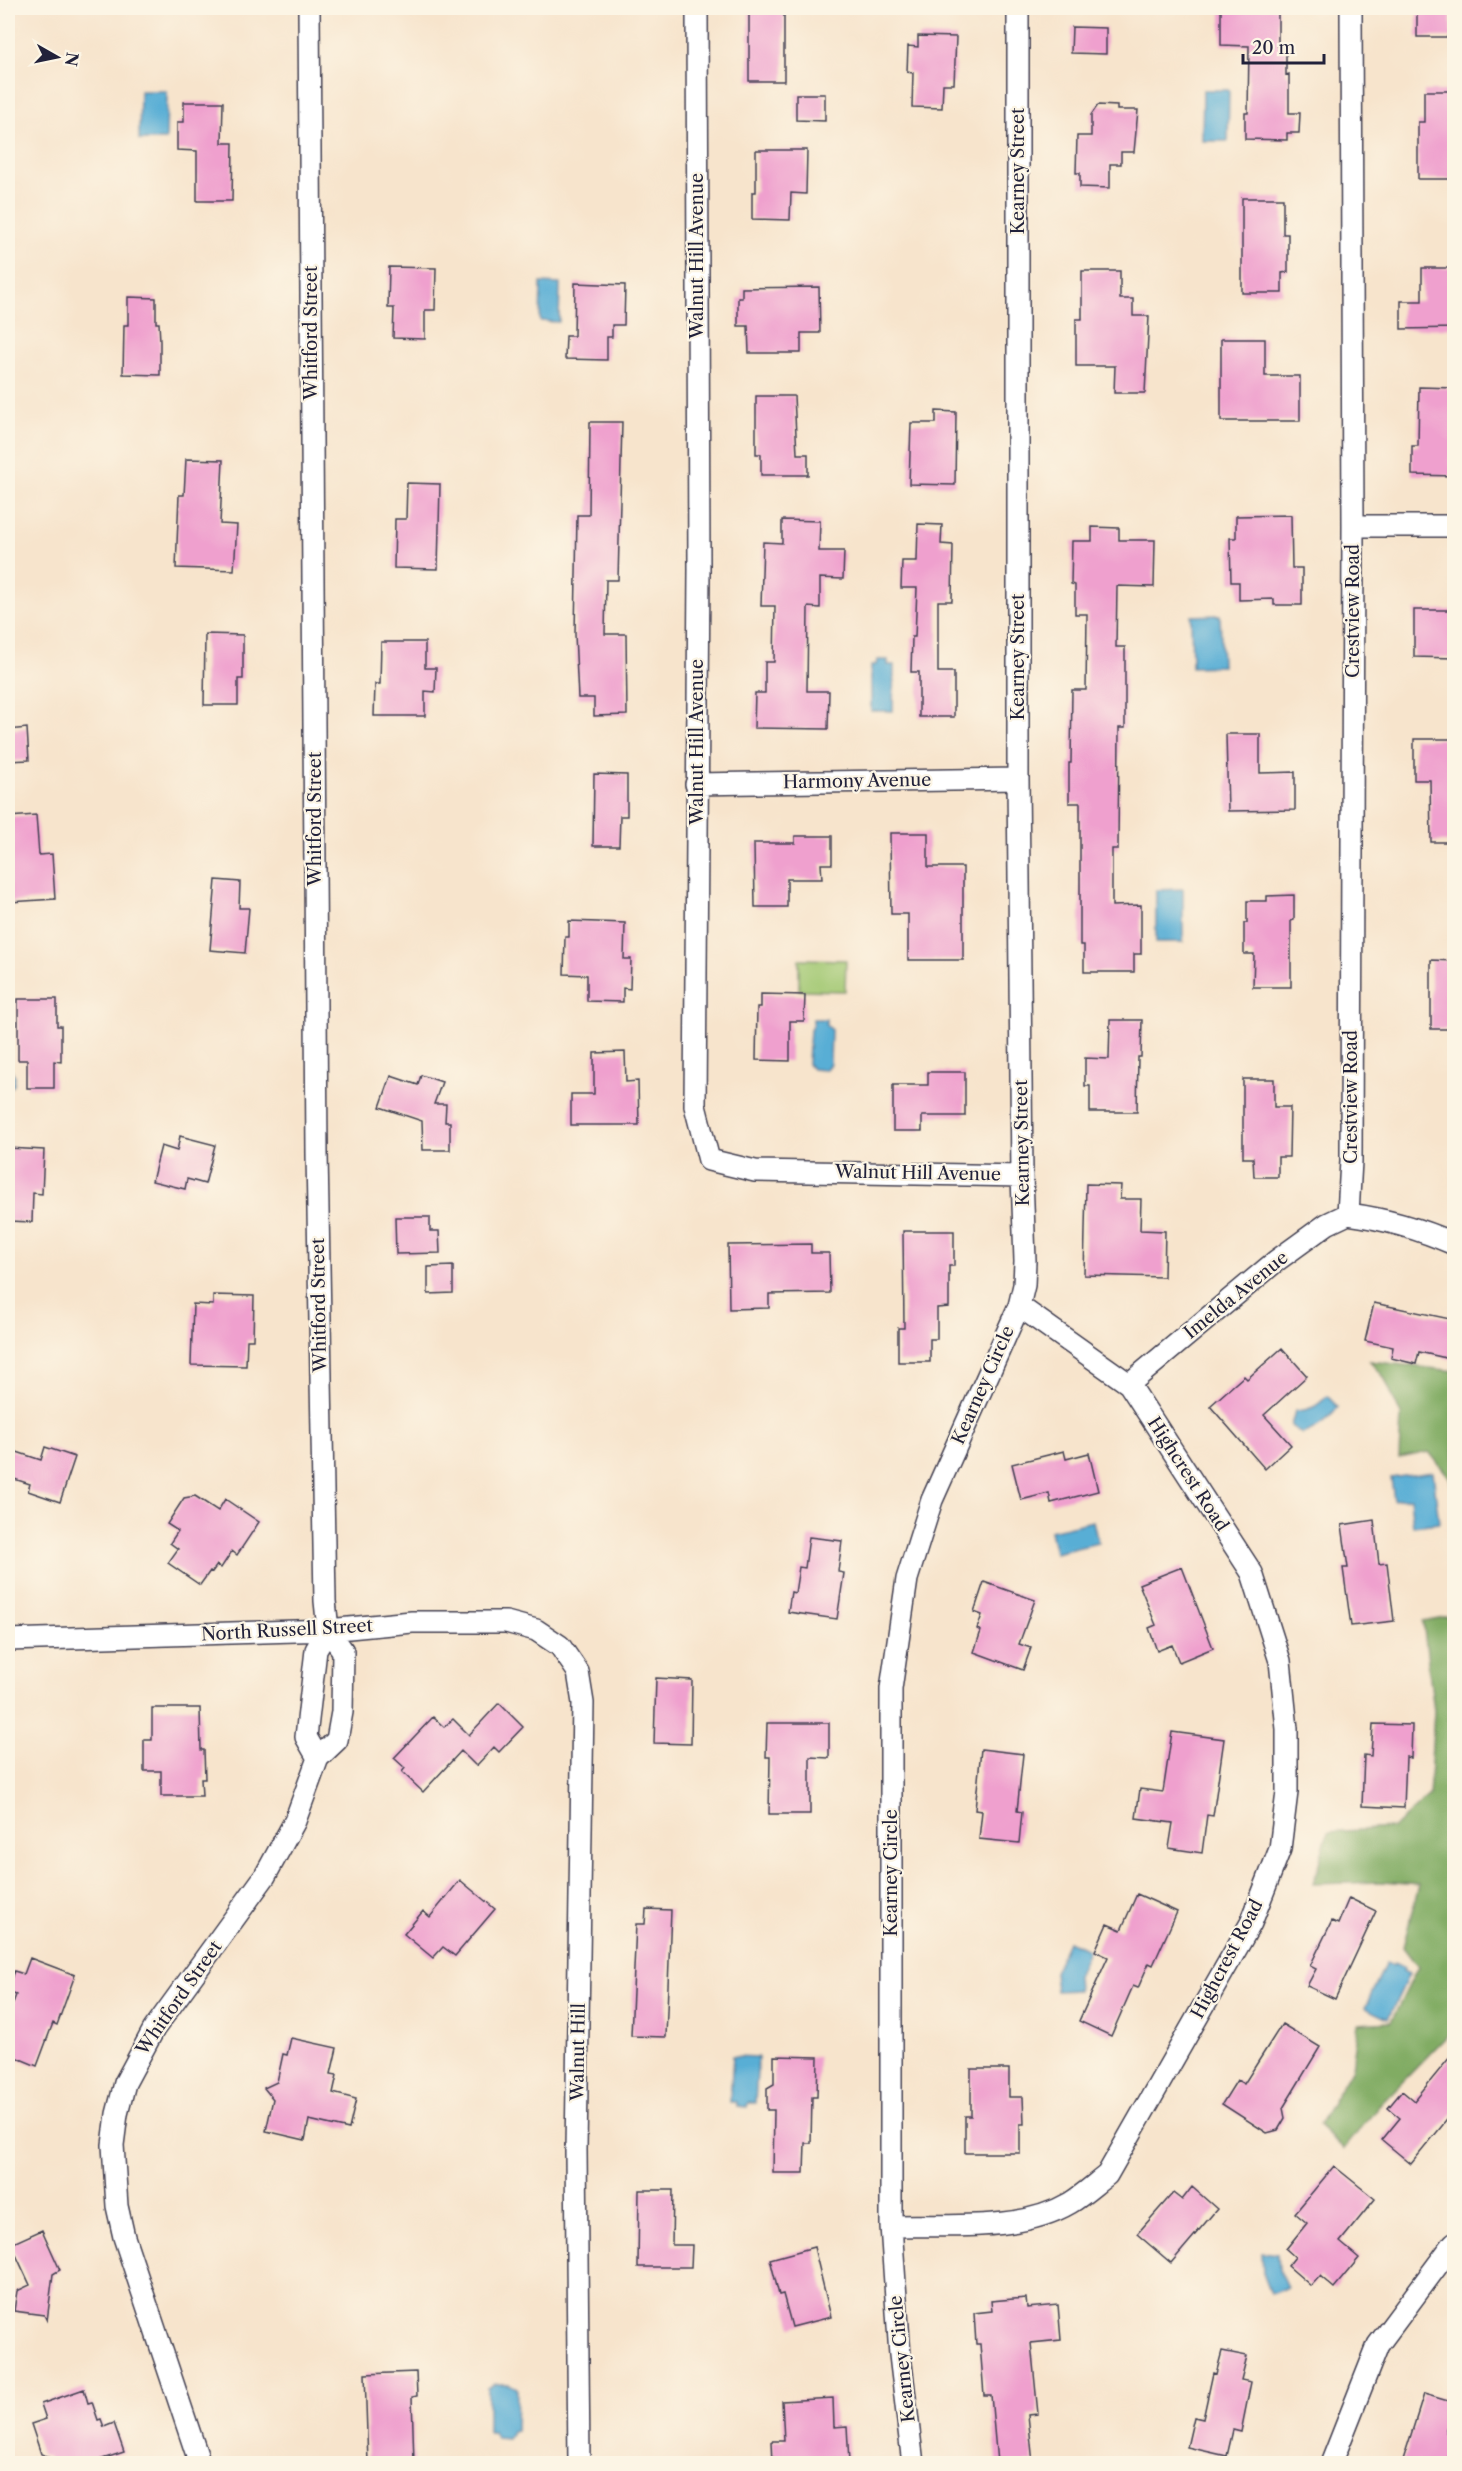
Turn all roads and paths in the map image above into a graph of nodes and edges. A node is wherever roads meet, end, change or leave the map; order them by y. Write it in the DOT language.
graph roads {
  1 [pos="309,8"];
  2 [pos="697,8"];
  3 [pos="1018,8"];
  4 [pos="1351,8"];
  5 [pos="1353,526"];
  6 [pos="1455,526"];
  7 [pos="1018,779"];
  8 [pos="696,784"];
  9 [pos="1022,1176"];
  10 [pos="1348,1214"];
  11 [pos="1455,1244"];
  12 [pos="1019,1306"];
  13 [pos="1129,1384"];
  14 [pos="328,1630"];
  15 [pos="8,1640"];
  16 [pos="560,1646"];
  17 [pos="318,1758"];
  18 [pos="891,2226"];
  19 [pos="1455,2243"];
  20 [pos="200,2463"];
  21 [pos="579,2463"];
  22 [pos="913,2463"];
  23 [pos="1330,2463"];
  1 -- 14 [label="street, Whitford Street"];
  2 -- 8 [label="street, Walnut Hill Avenue"];
  3 -- 7 [label="street, Kearney Street"];
  4 -- 5 [label="street, Crestview Road"];
  5 -- 6 [label="street"];
  5 -- 10 [label="street, Crestview Road"];
  7 -- 8 [label="street, Harmony Avenue"];
  7 -- 9 [label="street, Kearney Street"];
  8 -- 9 [label="street, Walnut Hill Avenue"];
  9 -- 12 [label="street, Kearney Street"];
  10 -- 11 [label="street"];
  10 -- 13 [label="street, Imelda Avenue"];
  12 -- 13 [label="street, Highcrest Road"];
  12 -- 18 [label="street, Kearney Circle"];
  13 -- 18 [label="street, Highcrest Road"];
  14 -- 15 [label="street, North Russell Street"];
  14 -- 16 [label="street, North Russell Street"];
  14 -- 17 [label="street"];
  14 -- 17 [label="street, Whitford Street"];
  16 -- 21 [label="street, Walnut Hill"];
  17 -- 20 [label="street, Whitford Street"];
  18 -- 22 [label="street, Kearney Circle"];
  19 -- 23 [label="street"];
}
